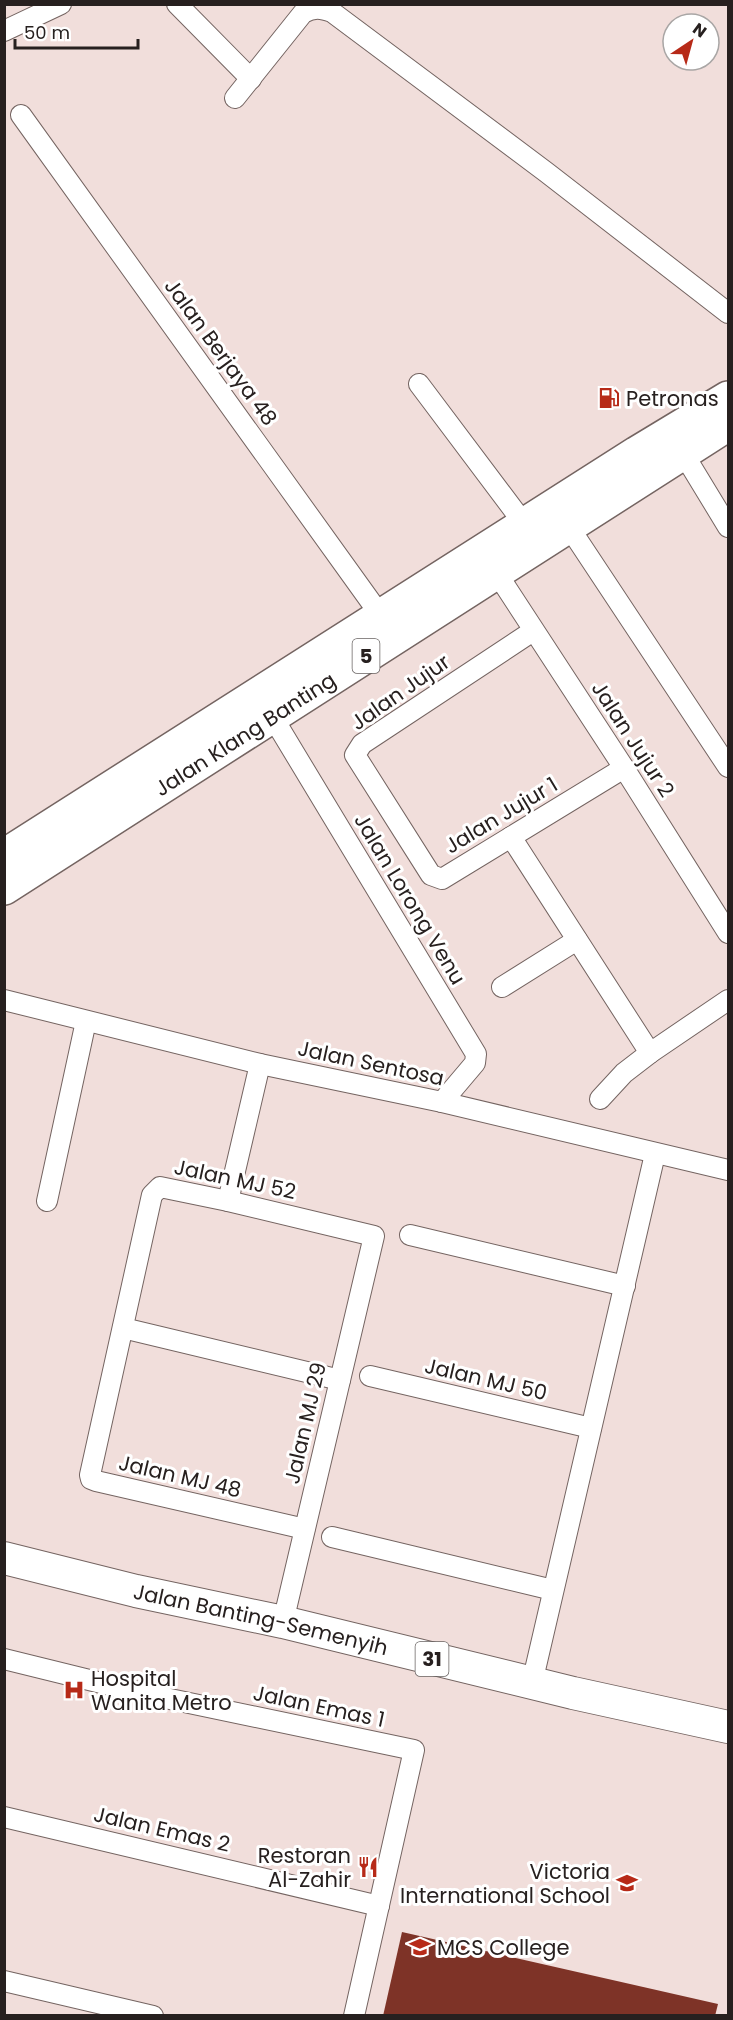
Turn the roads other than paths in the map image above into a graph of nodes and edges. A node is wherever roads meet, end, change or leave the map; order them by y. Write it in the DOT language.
graph roads {
  1 [pos="61,4"];
  2 [pos="177,4"];
  3 [pos="4,31"];
  4 [pos="251,79"];
  5 [pos="236,98"];
  6 [pos="21,115"];
  7 [pos="729,313"];
  8 [pos="419,384"];
  9 [pos="729,398"];
  10 [pos="729,424"];
  11 [pos="683,453"];
  12 [pos="517,514"];
  13 [pos="569,526"];
  14 [pos="729,527"];
  15 [pos="496,572"];
  16 [pos="381,616"];
  17 [pos="533,631"];
  18 [pos="272,716"];
  19 [pos="729,766"];
  20 [pos="624,768"];
  21 [pos="394,816"];
  22 [pos="511,837"];
  23 [pos="4,856"];
  24 [pos="4,888"];
  25 [pos="729,933"];
  26 [pos="577,940"];
  27 [pos="502,987"];
  28 [pos="4,1000"];
  29 [pos="729,1000"];
  30 [pos="86,1021"];
  31 [pos="650,1053"];
  32 [pos="260,1064"];
  33 [pos="600,1099"];
  34 [pos="442,1102"];
  35 [pos="655,1154"];
  36 [pos="729,1170"];
  37 [pos="47,1201"];
  38 [pos="228,1201"];
  39 [pos="410,1235"];
  40 [pos="374,1236"];
  41 [pos="624,1286"];
  42 [pos="123,1328"];
  43 [pos="370,1376"];
  44 [pos="340,1380"];
  45 [pos="591,1428"];
  46 [pos="305,1529"];
  47 [pos="332,1538"];
  48 [pos="4,1558"];
  49 [pos="553,1590"];
  50 [pos="283,1622"];
  51 [pos="4,1659"];
  52 [pos="532,1683"];
  53 [pos="729,1727"];
  54 [pos="4,1817"];
  55 [pos="379,1906"];
  56 [pos="4,1981"];
  57 [pos="153,2016"];
  58 [pos="354,2016"];
  1 -- 3 [label="street"];
  2 -- 4 [label="street"];
  4 -- 5 [label="street"];
  4 -- 7 [label="street"];
  6 -- 16 [label="street, Jalan Berjaya 48"];
  8 -- 12 [label="street"];
  9 -- 12 [label="highway, Jalan Klang Banting / 5"];
  10 -- 11 [label="highway, Jalan Klang Banting / 5"];
  11 -- 13 [label="highway, Jalan Klang Banting / 5"];
  11 -- 14 [label="street"];
  12 -- 16 [label="highway, Jalan Klang Banting / 5"];
  13 -- 15 [label="highway, Jalan Klang Banting / 5"];
  13 -- 19 [label="street"];
  15 -- 17 [label="street, Jalan Jujur 2"];
  15 -- 18 [label="highway, Jalan Klang Banting / 5"];
  16 -- 23 [label="highway, Jalan Klang Banting / 5"];
  17 -- 20 [label="street, Jalan Jujur 2"];
  17 -- 21 [label="street, Jalan Jujur"];
  18 -- 24 [label="highway, Jalan Klang Banting / 5"];
  18 -- 34 [label="street, Jalan Lorong Venu"];
  20 -- 22 [label="street, Jalan Jujur 1"];
  20 -- 25 [label="street, Jalan Jujur 2"];
  21 -- 22 [label="street, Jalan Jujur 1"];
  22 -- 26 [label="street"];
  26 -- 27 [label="street"];
  26 -- 31 [label="street"];
  28 -- 30 [label="street, Jalan Sentosa"];
  29 -- 31 [label="street"];
  30 -- 32 [label="street, Jalan Sentosa"];
  30 -- 37 [label="street"];
  31 -- 33 [label="street"];
  32 -- 34 [label="street, Jalan Sentosa"];
  32 -- 38 [label="street"];
  34 -- 35 [label="street, Jalan Sentosa"];
  35 -- 36 [label="street, Jalan Sentosa"];
  35 -- 41 [label="street"];
  38 -- 40 [label="street, Jalan MJ 52"];
  38 -- 42 [label="street, Jalan MJ 52"];
  39 -- 41 [label="street"];
  40 -- 44 [label="street, Jalan MJ 29"];
  41 -- 45 [label="street"];
  42 -- 44 [label="street"];
  42 -- 46 [label="street, Jalan MJ 48"];
  43 -- 45 [label="street, Jalan MJ 50"];
  44 -- 46 [label="street, Jalan MJ 29"];
  45 -- 49 [label="street"];
  46 -- 50 [label="street, Jalan MJ 29"];
  47 -- 49 [label="street"];
  48 -- 50 [label="main road, Jalan Banting-Semenyih / 31"];
  49 -- 52 [label="street"];
  50 -- 52 [label="main road, Jalan Banting-Semenyih / 31"];
  51 -- 55 [label="street, Jalan Emas 1"];
  52 -- 53 [label="main road, Jalan Banting-Semenyih / 31"];
  54 -- 55 [label="street, Jalan Emas 2"];
  55 -- 58 [label="street"];
  56 -- 57 [label="street"];
}
